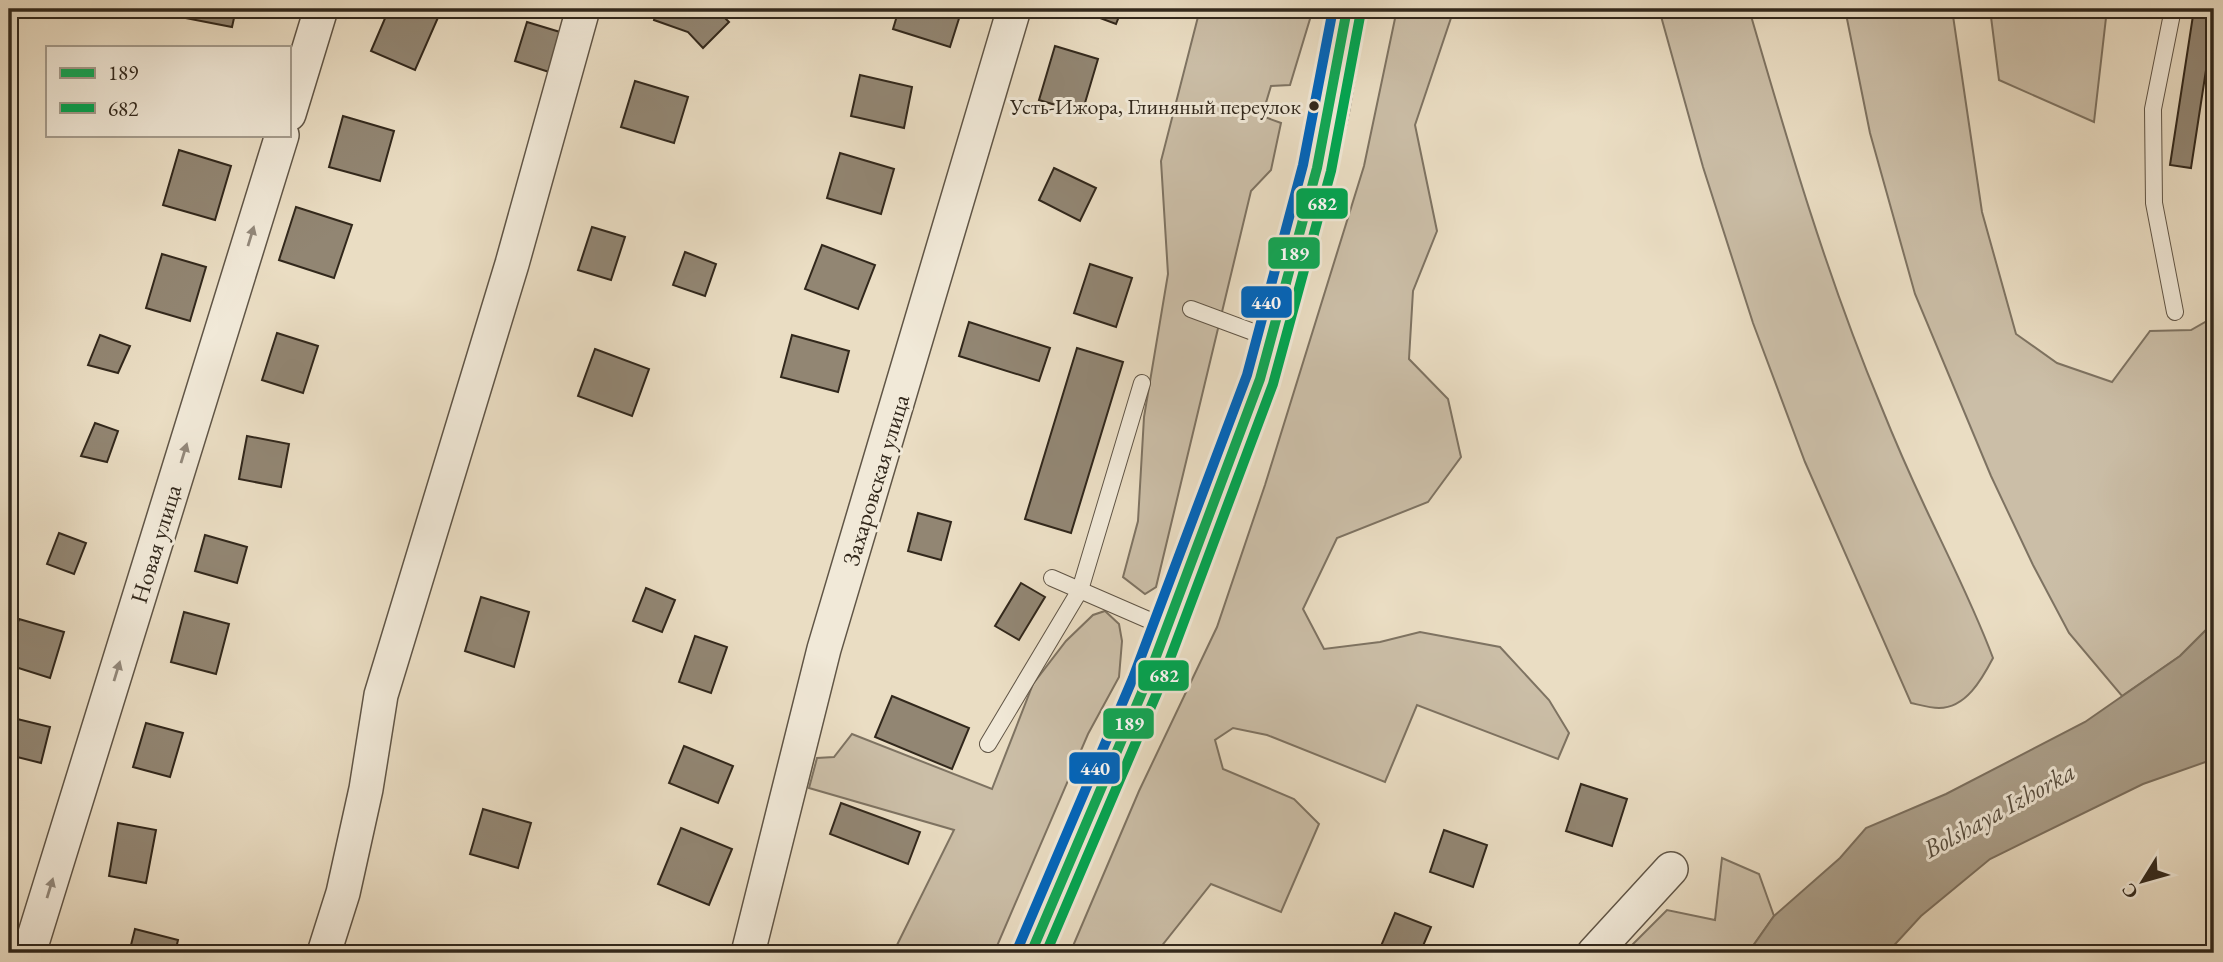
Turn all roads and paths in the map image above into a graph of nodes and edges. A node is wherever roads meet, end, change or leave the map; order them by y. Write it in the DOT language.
graph roads {
  1 [pos="321,9"];
  2 [pos="583,9"];
  3 [pos="1014,9"];
  4 [pos="1347,9"];
  5 [pos="2173,9"];
  6 [pos="290,111"];
  7 [pos="282,136"];
  8 [pos="1191,309"];
  9 [pos="2175,312"];
  10 [pos="1272,338"];
  11 [pos="1142,383"];
  12 [pos="1052,578"];
  13 [pos="1080,590"];
  14 [pos="1167,628"];
  15 [pos="988,744"];
  16 [pos="1671,869"];
  17 [pos="30,953"];
  18 [pos="324,953"];
  19 [pos="747,953"];
  20 [pos="1031,953"];
  21 [pos="1594,953"];
  1 -- 6 [label="street"];
  2 -- 18 [label="street"];
  3 -- 19 [label="street, Захаровская улица"];
  4 -- 10 [label="main road"];
  5 -- 9 [label="lane"];
  17 -- 7 [label="street, Новая улица, one-way"];
  8 -- 10 [label="lane"];
  10 -- 14 [label="main road"];
  11 -- 13 [label="lane"];
  12 -- 13 [label="lane"];
  13 -- 14 [label="lane"];
  13 -- 15 [label="lane"];
  14 -- 20 [label="main road"];
  16 -- 21 [label="street"];
}
